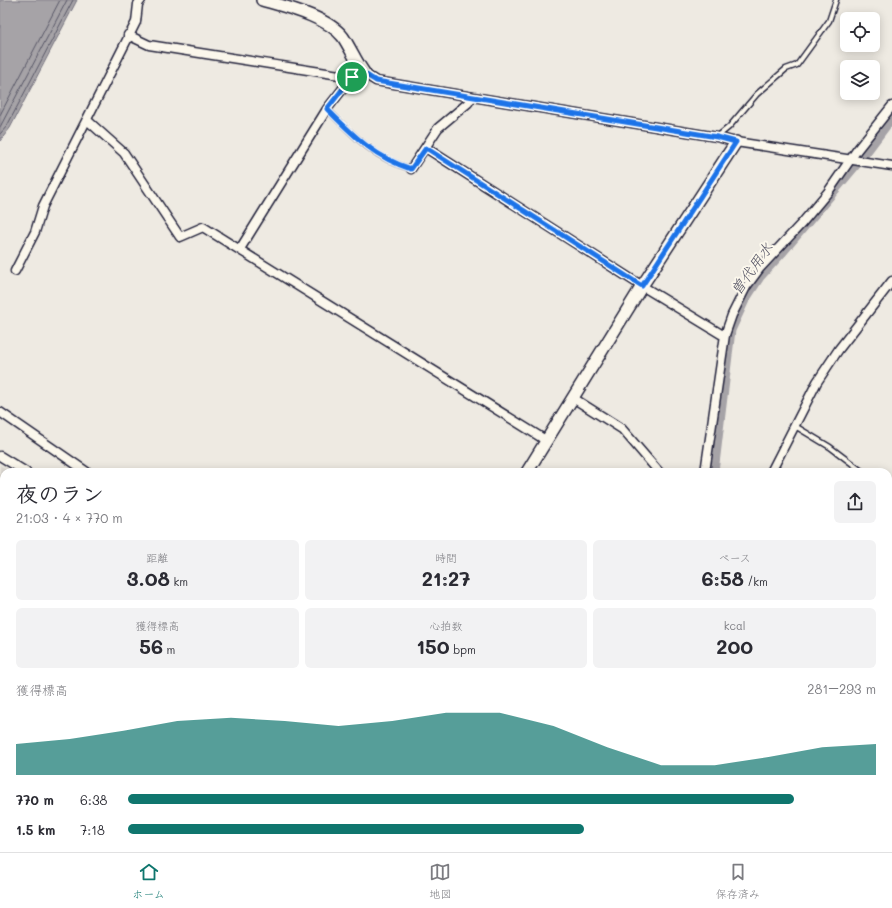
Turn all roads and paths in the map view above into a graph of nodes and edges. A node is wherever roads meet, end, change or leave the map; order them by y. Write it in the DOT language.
graph roads {
  1 [pos="141,0"];
  2 [pos="262,0"];
  3 [pos="836,0"];
  4 [pos="128,35"];
  5 [pos="365,74"];
  6 [pos="352,77"];
  7 [pos="472,97"];
  8 [pos="892,106"];
  9 [pos="327,109"];
  10 [pos="87,120"];
  11 [pos="717,137"];
  12 [pos="736,142"];
  13 [pos="426,148"];
  14 [pos="851,160"];
  15 [pos="892,166"];
  16 [pos="411,169"];
  17 [pos="240,249"];
  18 [pos="15,271"];
  19 [pos="892,281"];
  20 [pos="642,286"];
  21 [pos="725,335"];
  22 [pos="573,398"];
  23 [pos="0,412"];
  24 [pos="795,426"];
  25 [pos="547,441"];
  26 [pos="0,456"];
  27 [pos="20,468"];
  28 [pos="81,468"];
  29 [pos="530,468"];
  30 [pos="656,468"];
  31 [pos="706,468"];
  32 [pos="773,468"];
  33 [pos="858,468"];
  1 -- 4 [label="street"];
  2 -- 5 [label="street"];
  3 -- 11 [label="lane"];
  4 -- 6 [label="street"];
  4 -- 10 [label="street"];
  5 -- 6 [label="street"];
  5 -- 7 [label="street"];
  6 -- 9 [label="street"];
  7 -- 11 [label="street"];
  7 -- 13 [label="street"];
  8 -- 14 [label="street"];
  9 -- 16 [label="lane"];
  9 -- 17 [label="street"];
  10 -- 17 [label="street"];
  10 -- 18 [label="street"];
  11 -- 12 [label="street"];
  12 -- 14 [label="street"];
  12 -- 20 [label="street"];
  13 -- 16 [label="street"];
  13 -- 20 [label="street"];
  14 -- 15 [label="street"];
  14 -- 21 [label="street"];
  17 -- 25 [label="street"];
  19 -- 24 [label="street"];
  20 -- 21 [label="street"];
  20 -- 22 [label="street"];
  21 -- 31 [label="street"];
  22 -- 25 [label="street"];
  22 -- 30 [label="street"];
  23 -- 28 [label="street"];
  24 -- 32 [label="street"];
  24 -- 33 [label="lane"];
  25 -- 29 [label="street"];
  26 -- 27 [label="street"];
}
